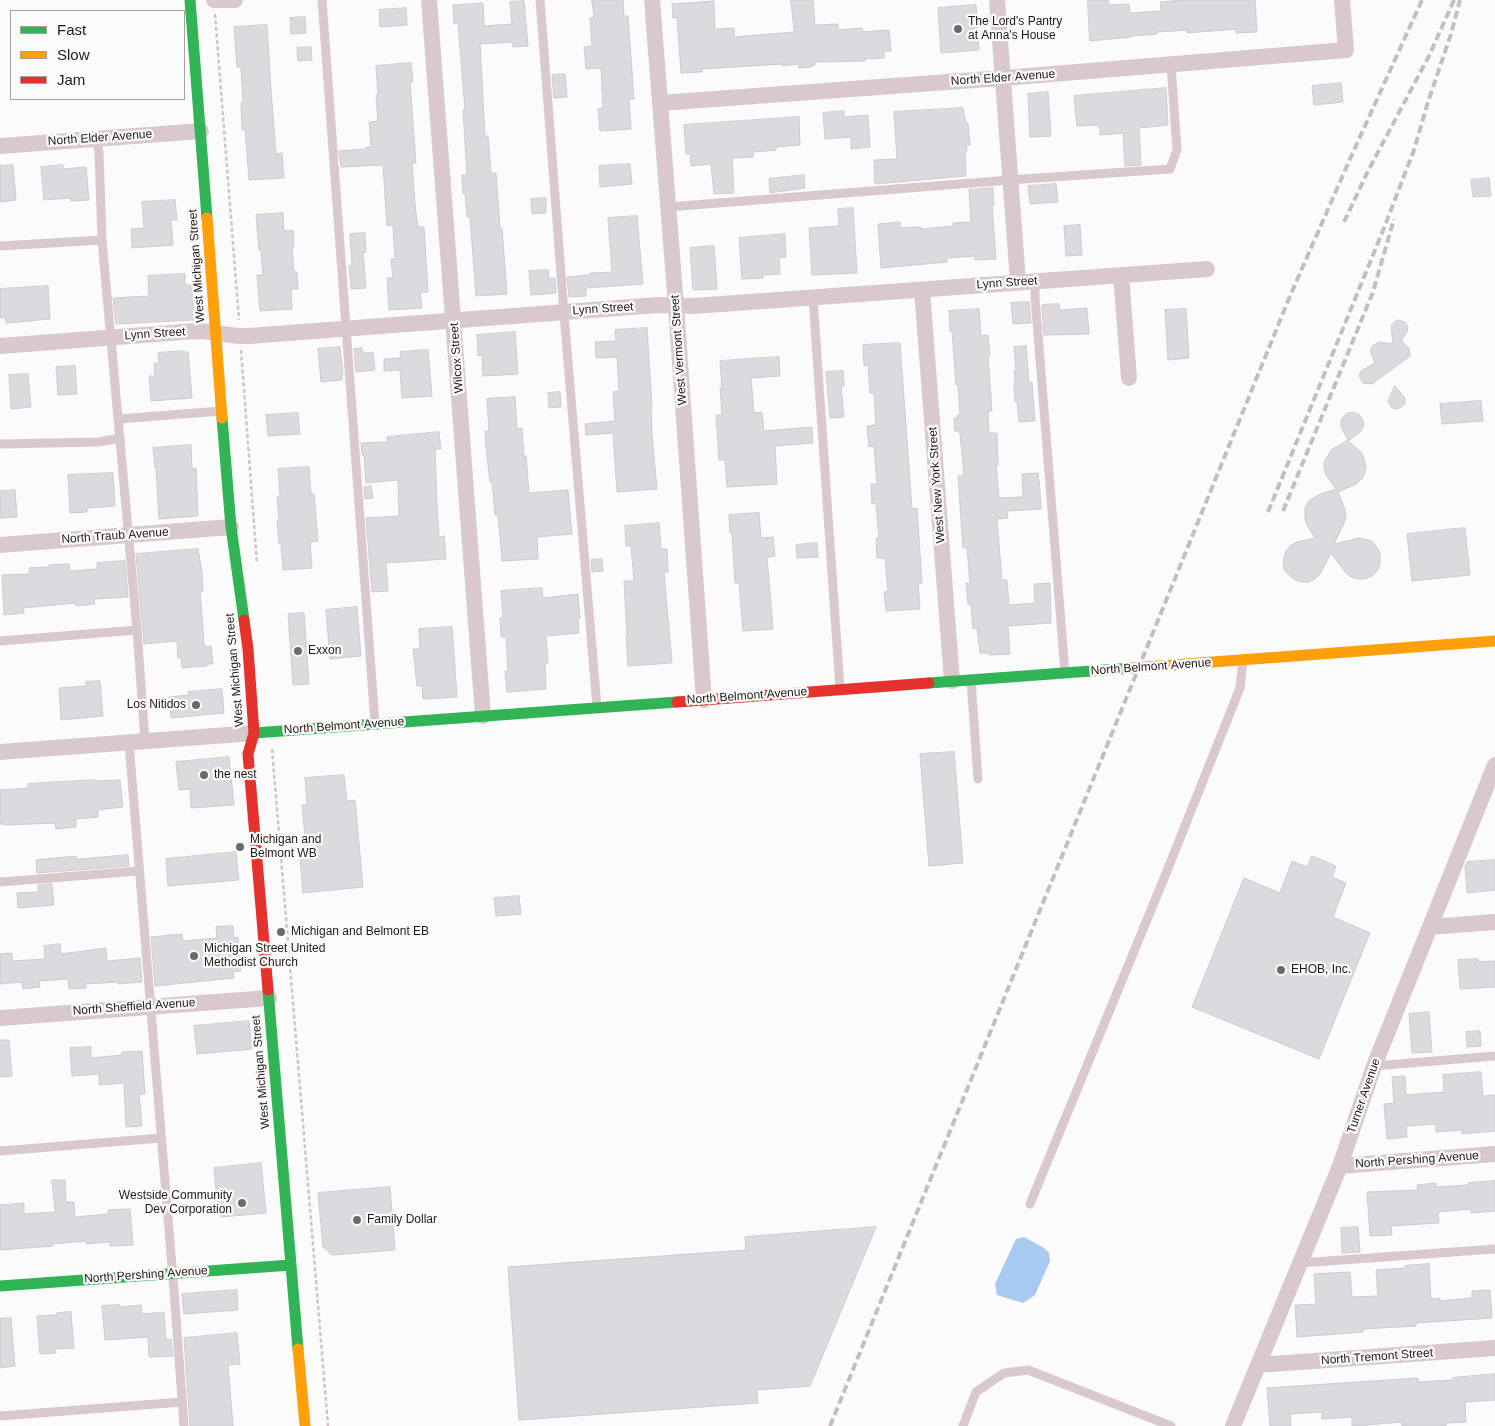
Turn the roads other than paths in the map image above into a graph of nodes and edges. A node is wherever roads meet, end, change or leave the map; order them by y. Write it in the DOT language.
graph roads {
  1 [pos="190,0"];
  2 [pos="235,0"];
  3 [pos="322,0"];
  4 [pos="429,0"];
  5 [pos="540,0"];
  6 [pos="652,0"];
  7 [pos="997,0"];
  8 [pos="1342,0"];
  9 [pos="215,7"];
  10 [pos="1171,65"];
  11 [pos="1003,78"];
  12 [pos="660,103"];
  13 [pos="200,131"];
  14 [pos="96,139"];
  15 [pos="0,146"];
  16 [pos="1010,180"];
  17 [pos="668,207"];
  18 [pos="102,240"];
  19 [pos="0,246"];
  20 [pos="1207,269"];
  21 [pos="1121,275"];
  22 [pos="1036,281"];
  23 [pos="1018,282"];
  24 [pos="922,290"];
  25 [pos="813,298"];
  26 [pos="676,306"];
  27 [pos="564,312"];
  28 [pos="454,320"];
  29 [pos="347,329"];
  30 [pos="216,333"];
  31 [pos="110,337"];
  32 [pos="0,346"];
  33 [pos="1129,378"];
  34 [pos="222,411"];
  35 [pos="119,419"];
  36 [pos="120,438"];
  37 [pos="0,444"];
  38 [pos="231,527"];
  39 [pos="129,535"];
  40 [pos="0,545"];
  41 [pos="136,630"];
  42 [pos="0,641"];
  43 [pos="1495,641"];
  44 [pos="1243,660"];
  45 [pos="1065,673"];
  46 [pos="971,680"];
  47 [pos="952,681"];
  48 [pos="840,690"];
  49 [pos="704,700"];
  50 [pos="597,708"];
  51 [pos="483,716"];
  52 [pos="375,724"];
  53 [pos="254,733"];
  54 [pos="145,741"];
  55 [pos="129,743"];
  56 [pos="0,752"];
  57 [pos="1495,766"];
  58 [pos="978,779"];
  59 [pos="1491,784"];
  60 [pos="139,871"];
  61 [pos="0,882"];
  62 [pos="1495,922"];
  63 [pos="1430,927"];
  64 [pos="269,998"];
  65 [pos="150,1006"];
  66 [pos="0,1018"];
  67 [pos="1495,1056"];
  68 [pos="1374,1066"];
  69 [pos="161,1138"];
  70 [pos="0,1151"];
  71 [pos="1495,1154"];
  72 [pos="1340,1166"];
  73 [pos="1030,1204"];
  74 [pos="1495,1249"];
  75 [pos="1300,1263"];
  76 [pos="291,1265"];
  77 [pos="172,1273"];
  78 [pos="0,1286"];
  79 [pos="1495,1348"];
  80 [pos="1258,1365"];
  81 [pos="182,1402"];
  82 [pos="0,1416"];
  83 [pos="184,1426"];
  84 [pos="305,1426"];
  85 [pos="963,1426"];
  86 [pos="1171,1426"];
  87 [pos="1233,1426"];
  1 -- 13 [label="main road, West Michigan Street"];
  2 -- 9 [label="street"];
  3 -- 29 [label="lane"];
  4 -- 28 [label="street, Wilcox Street"];
  5 -- 27 [label="lane"];
  6 -- 12 [label="street, West Vermont Street"];
  7 -- 11 [label="street"];
  8 -- 10 [label="street, North Elder Avenue"];
  10 -- 11 [label="street, North Elder Avenue"];
  10 -- 16 [label="lane"];
  11 -- 12 [label="street, North Elder Avenue"];
  11 -- 16 [label="street"];
  12 -- 17 [label="street, West Vermont Street"];
  13 -- 14 [label="street, North Elder Avenue"];
  13 -- 30 [label="main road, West Michigan Street"];
  14 -- 15 [label="street, North Elder Avenue"];
  14 -- 18 [label="lane"];
  16 -- 17 [label="lane"];
  16 -- 23 [label="street"];
  17 -- 26 [label="street, West Vermont Street"];
  18 -- 19 [label="lane"];
  18 -- 31 [label="lane"];
  20 -- 21 [label="street, Lynn Street"];
  21 -- 22 [label="street, Lynn Street"];
  21 -- 33 [label="street"];
  22 -- 23 [label="street, Lynn Street"];
  22 -- 45 [label="lane"];
  23 -- 24 [label="street, Lynn Street"];
  24 -- 25 [label="street, Lynn Street"];
  24 -- 47 [label="street, West New York Street"];
  25 -- 26 [label="street, Lynn Street"];
  25 -- 48 [label="lane"];
  26 -- 27 [label="street, Lynn Street"];
  26 -- 49 [label="street, West Vermont Street"];
  27 -- 28 [label="street, Lynn Street"];
  27 -- 50 [label="lane"];
  28 -- 29 [label="street, Lynn Street"];
  28 -- 51 [label="street, Wilcox Street"];
  29 -- 30 [label="street, Lynn Street"];
  29 -- 52 [label="lane"];
  30 -- 31 [label="street, Lynn Street"];
  30 -- 34 [label="main road, West Michigan Street"];
  31 -- 32 [label="street, Lynn Street"];
  31 -- 35 [label="lane"];
  34 -- 35 [label="lane"];
  34 -- 38 [label="main road, West Michigan Street"];
  35 -- 36 [label="lane"];
  36 -- 37 [label="lane"];
  36 -- 39 [label="lane"];
  38 -- 39 [label="street, North Traub Avenue"];
  38 -- 53 [label="main road, West Michigan Street"];
  39 -- 40 [label="street, North Traub Avenue"];
  39 -- 41 [label="lane"];
  41 -- 42 [label="lane"];
  41 -- 54 [label="lane"];
  43 -- 44 [label="main road, North Belmont Avenue"];
  44 -- 45 [label="main road, North Belmont Avenue"];
  44 -- 73 [label="lane"];
  45 -- 46 [label="main road, North Belmont Avenue"];
  46 -- 47 [label="main road, North Belmont Avenue"];
  46 -- 58 [label="lane"];
  47 -- 48 [label="main road, North Belmont Avenue"];
  48 -- 49 [label="main road, North Belmont Avenue"];
  49 -- 50 [label="main road, North Belmont Avenue"];
  50 -- 51 [label="main road, North Belmont Avenue"];
  51 -- 52 [label="main road, North Belmont Avenue"];
  52 -- 53 [label="main road, North Belmont Avenue"];
  53 -- 54 [label="street, North Belmont Avenue"];
  53 -- 64 [label="main road, West Michigan Street"];
  54 -- 55 [label="street, North Belmont Avenue"];
  55 -- 56 [label="street, North Belmont Avenue"];
  55 -- 60 [label="lane"];
  57 -- 59 [label="street, Turner Avenue"];
  59 -- 63 [label="street, Turner Avenue"];
  60 -- 61 [label="lane"];
  60 -- 65 [label="lane"];
  62 -- 63 [label="street"];
  63 -- 68 [label="street, Turner Avenue"];
  64 -- 65 [label="street, North Sheffield Avenue"];
  64 -- 76 [label="main road, West Michigan Street"];
  65 -- 66 [label="street, North Sheffield Avenue"];
  65 -- 69 [label="lane"];
  67 -- 68 [label="lane"];
  68 -- 72 [label="street, Turner Avenue"];
  69 -- 70 [label="lane"];
  69 -- 77 [label="lane"];
  71 -- 72 [label="street, North Pershing Avenue"];
  72 -- 75 [label="street, Turner Avenue"];
  74 -- 75 [label="lane"];
  75 -- 80 [label="street, Turner Avenue"];
  76 -- 77 [label="main road, North Pershing Avenue"];
  76 -- 84 [label="main road, West Michigan Street"];
  77 -- 78 [label="main road, North Pershing Avenue"];
  77 -- 81 [label="lane"];
  79 -- 80 [label="street, North Tremont Street"];
  80 -- 87 [label="street, Turner Avenue"];
  81 -- 82 [label="lane"];
  81 -- 83 [label="lane"];
  85 -- 86 [label="lane"];
}
